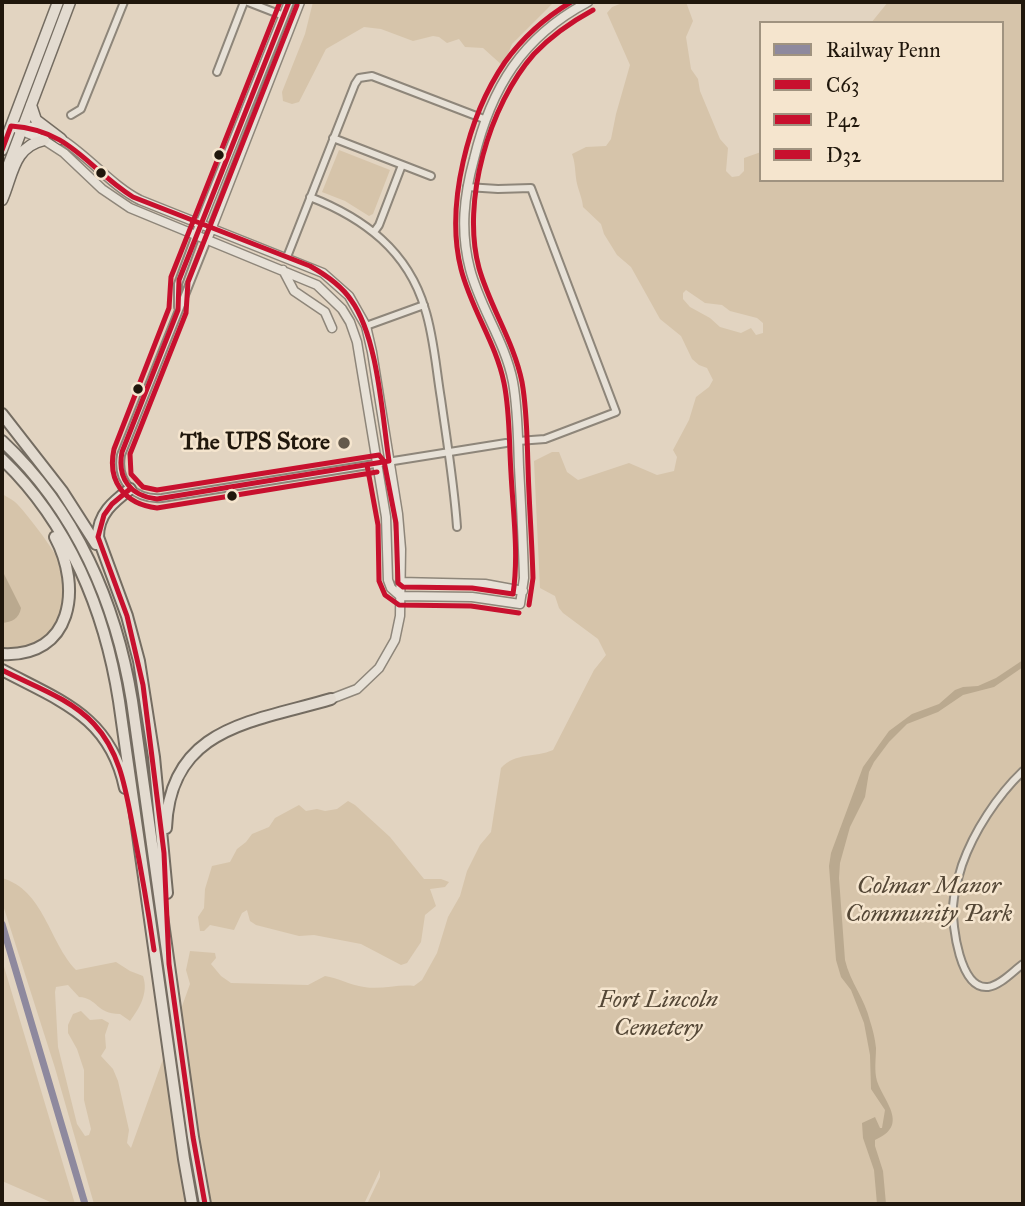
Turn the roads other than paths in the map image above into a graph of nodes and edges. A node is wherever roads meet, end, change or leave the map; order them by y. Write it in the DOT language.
graph roads {
  1 [pos="58,2"];
  2 [pos="70,2"];
  3 [pos="124,2"];
  4 [pos="246,2"];
  5 [pos="289,2"];
  6 [pos="300,2"];
  7 [pos="588,2"];
  8 [pos="284,16"];
  9 [pos="217,72"];
  10 [pos="31,105"];
  11 [pos="71,115"];
  12 [pos="484,119"];
  13 [pos="18,128"];
  14 [pos="333,138"];
  15 [pos="61,139"];
  16 [pos="44,140"];
  17 [pos="234,141"];
  18 [pos="244,144"];
  19 [pos="2,150"];
  20 [pos="402,164"];
  21 [pos="431,176"];
  22 [pos="2,181"];
  23 [pos="467,187"];
  24 [pos="310,197"];
  25 [pos="2,200"];
  26 [pos="201,224"];
  27 [pos="211,228"];
  28 [pos="374,232"];
  29 [pos="196,235"];
  30 [pos="207,240"];
  31 [pos="287,257"];
  32 [pos="283,270"];
  33 [pos="424,305"];
  34 [pos="178,310"];
  35 [pos="366,326"];
  36 [pos="331,328"];
  37 [pos="2,414"];
  38 [pos="2,441"];
  39 [pos="518,441"];
  40 [pos="506,443"];
  41 [pos="449,452"];
  42 [pos="2,459"];
  43 [pos="389,461"];
  44 [pos="376,463"];
  45 [pos="130,489"];
  46 [pos="457,527"];
  47 [pos="105,558"];
  48 [pos="400,582"];
  49 [pos="523,591"];
  50 [pos="400,596"];
  51 [pos="2,653"];
  52 [pos="2,670"];
  53 [pos="331,699"];
  54 [pos="1023,771"];
  55 [pos="144,880"];
  56 [pos="167,894"];
  57 [pos="169,964"];
  58 [pos="1023,964"];
  59 [pos="192,1204"];
  60 [pos="205,1204"];
  1 -- 13 [label="main road"];
  2 -- 10 [label="main road"];
  3 -- 11 [label="street"];
  4 -- 8 [label="street"];
  4 -- 9 [label="street"];
  5 -- 8 [label="street"];
  6 -- 18 [label="street"];
  7 -- 12 [label="street"];
  8 -- 17 [label="street"];
  10 -- 13 [label="main road"];
  10 -- 15 [label="main road"];
  12 -- 14 [label="street"];
  12 -- 23 [label="street"];
  13 -- 15 [label="street"];
  13 -- 16 [label="street"];
  13 -- 19 [label="main road"];
  13 -- 22 [label="main road"];
  14 -- 20 [label="street"];
  14 -- 24 [label="street"];
  15 -- 26 [label="street"];
  16 -- 25 [label="main road"];
  16 -- 29 [label="street"];
  17 -- 18 [label="street"];
  17 -- 26 [label="street"];
  18 -- 27 [label="street"];
  20 -- 21 [label="street"];
  20 -- 28 [label="street"];
  23 -- 39 [label="street"];
  23 -- 39 [label="street"];
  24 -- 28 [label="street"];
  24 -- 31 [label="street"];
  26 -- 27 [label="street"];
  26 -- 29 [label="street"];
  27 -- 30 [label="street"];
  27 -- 31 [label="street"];
  28 -- 33 [label="street"];
  29 -- 30 [label="street"];
  29 -- 34 [label="street"];
  30 -- 32 [label="street"];
  30 -- 34 [label="street"];
  31 -- 35 [label="street"];
  32 -- 36 [label="street"];
  32 -- 44 [label="street"];
  33 -- 35 [label="street"];
  33 -- 41 [label="street"];
  34 -- 45 [label="street"];
  35 -- 43 [label="street"];
  37 -- 47 [label="highway"];
  38 -- 57 [label="highway"];
  39 -- 49 [label="street"];
  40 -- 41 [label="street"];
  41 -- 43 [label="street"];
  41 -- 46 [label="street"];
  42 -- 51 [label="highway"];
  42 -- 55 [label="highway"];
  43 -- 44 [label="street"];
  43 -- 48 [label="street"];
  44 -- 45 [label="street"];
  44 -- 50 [label="street"];
  45 -- 47 [label="highway"];
  47 -- 56 [label="highway"];
  48 -- 49 [label="street"];
  48 -- 50 [label="street"];
  49 -- 50 [label="street"];
  50 -- 53 [label="street"];
  52 -- 55 [label="highway"];
  53 -- 56 [label="highway"];
  54 -- 58 [label="street"];
  55 -- 59 [label="highway"];
  56 -- 57 [label="highway"];
  57 -- 60 [label="highway"];
}
